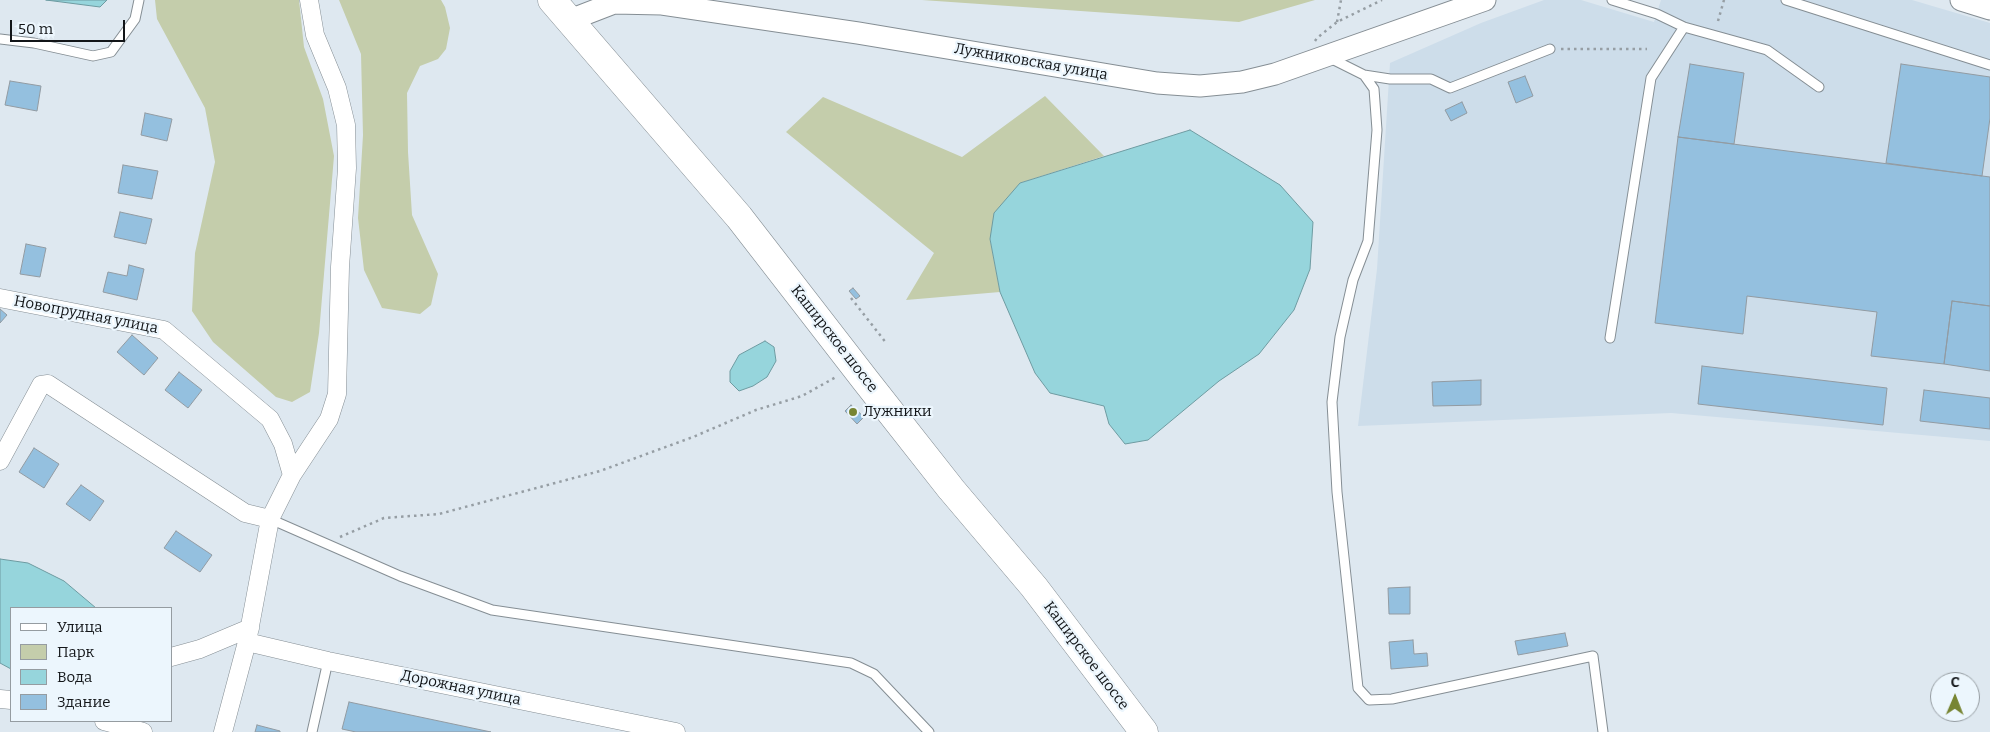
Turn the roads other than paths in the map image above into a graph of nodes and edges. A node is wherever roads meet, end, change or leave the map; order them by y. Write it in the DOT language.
graph roads {
  1 [pos="139,0"];
  2 [pos="309,0"];
  3 [pos="552,0"];
  4 [pos="1485,0"];
  5 [pos="1612,0"];
  6 [pos="1786,0"];
  7 [pos="1961,0"];
  8 [pos="613,2"];
  9 [pos="1990,9"];
  10 [pos="570,20"];
  11 [pos="1684,27"];
  12 [pos="0,39"];
  13 [pos="1550,50"];
  14 [pos="1316,58"];
  15 [pos="1990,64"];
  16 [pos="1364,75"];
  17 [pos="1819,87"];
  18 [pos="0,298"];
  19 [pos="1610,338"];
  20 [pos="0,461"];
  21 [pos="292,475"];
  22 [pos="270,519"];
  23 [pos="248,635"];
  24 [pos="172,657"];
  25 [pos="328,661"];
  26 [pos="108,722"];
  27 [pos="143,732"];
  28 [pos="224,732"];
  29 [pos="312,732"];
  30 [pos="676,732"];
  31 [pos="929,732"];
  32 [pos="1144,732"];
  33 [pos="1602,732"];
  1 -- 12 [label="lane"];
  2 -- 21 [label="street"];
  3 -- 10 [label="main road, Каширское шоссе"];
  4 -- 14 [label="street, Лужниковская улица"];
  5 -- 11 [label="lane"];
  6 -- 15 [label="lane"];
  7 -- 9 [label="street"];
  8 -- 10 [label="street, Лужниковская улица"];
  8 -- 14 [label="street, Лужниковская улица"];
  10 -- 32 [label="main road, Каширское шоссе"];
  11 -- 17 [label="lane"];
  11 -- 19 [label="lane"];
  13 -- 16 [label="lane"];
  14 -- 16 [label="lane"];
  16 -- 33 [label="lane"];
  18 -- 21 [label="street, Новопрудная улица"];
  20 -- 22 [label="street"];
  21 -- 22 [label="street"];
  22 -- 23 [label="street"];
  22 -- 31 [label="lane"];
  23 -- 24 [label="street"];
  23 -- 25 [label="street, Дорожная улица"];
  23 -- 28 [label="street"];
  25 -- 29 [label="lane"];
  25 -- 30 [label="street, Дорожная улица"];
  26 -- 27 [label="street"];
}
